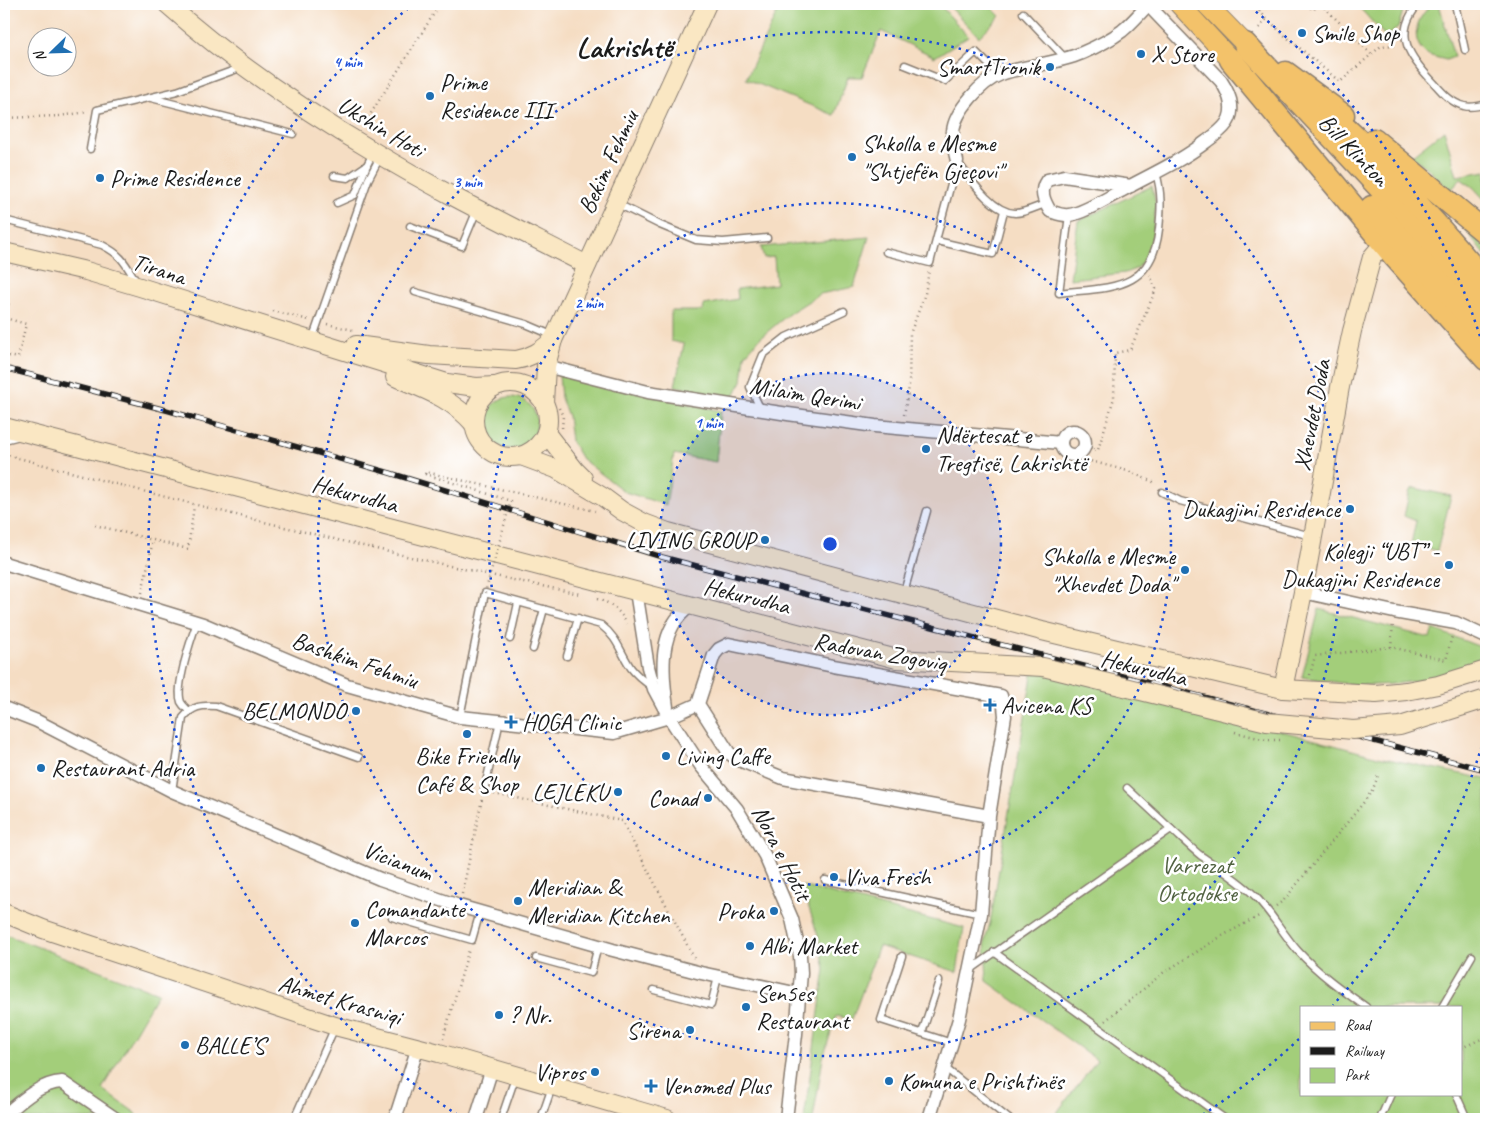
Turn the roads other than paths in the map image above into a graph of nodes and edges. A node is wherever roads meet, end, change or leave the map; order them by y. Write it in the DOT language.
graph roads {
  1 [pos="167,4"];
  2 [pos="707,4"];
  3 [pos="1149,4"];
  4 [pos="1179,4"];
  5 [pos="1206,4"];
  6 [pos="1419,4"];
  7 [pos="1455,4"];
  8 [pos="1023,13"];
  9 [pos="1466,50"];
  10 [pos="1238,52"];
  11 [pos="1066,59"];
  12 [pos="905,65"];
  13 [pos="244,66"];
  14 [pos="999,75"];
  15 [pos="150,98"];
  16 [pos="1486,104"];
  17 [pos="292,134"];
  18 [pos="90,149"];
  19 [pos="374,158"];
  20 [pos="957,161"];
  21 [pos="1156,173"];
  22 [pos="334,176"];
  23 [pos="1131,186"];
  24 [pos="337,203"];
  25 [pos="615,203"];
  26 [pos="1046,204"];
  27 [pos="477,209"];
  28 [pos="1004,211"];
  29 [pos="1070,215"];
  30 [pos="4,220"];
  31 [pos="410,226"];
  32 [pos="1486,234"];
  33 [pos="767,238"];
  34 [pos="936,241"];
  35 [pos="1389,250"];
  36 [pos="4,252"];
  37 [pos="886,252"];
  38 [pos="587,265"];
  39 [pos="1486,282"];
  40 [pos="140,287"];
  41 [pos="415,292"];
  42 [pos="1486,308"];
  43 [pos="844,311"];
  44 [pos="1486,337"];
  45 [pos="554,338"];
  46 [pos="307,339"];
  47 [pos="1486,359"];
  48 [pos="546,366"];
  49 [pos="501,385"];
  50 [pos="551,403"];
  51 [pos="761,410"];
  52 [pos="474,424"];
  53 [pos="4,427"];
  54 [pos="554,433"];
  55 [pos="31,434"];
  56 [pos="4,440"];
  57 [pos="1061,443"];
  58 [pos="521,456"];
  59 [pos="1162,492"];
  60 [pos="600,504"];
  61 [pos="927,511"];
  62 [pos="1313,536"];
  63 [pos="4,563"];
  64 [pos="636,591"];
  65 [pos="1304,592"];
  66 [pos="904,595"];
  67 [pos="518,603"];
  68 [pos="691,606"];
  69 [pos="544,609"];
  70 [pos="578,618"];
  71 [pos="197,622"];
  72 [pos="1486,637"];
  73 [pos="510,639"];
  74 [pos="533,649"];
  75 [pos="567,656"];
  76 [pos="1486,670"];
  77 [pos="654,689"];
  78 [pos="1283,689"];
  79 [pos="1486,699"];
  80 [pos="698,704"];
  81 [pos="4,708"];
  82 [pos="189,711"];
  83 [pos="460,717"];
  84 [pos="669,717"];
  85 [pos="500,721"];
  86 [pos="359,757"];
  87 [pos="1126,788"];
  88 [pos="172,791"];
  89 [pos="484,791"];
  90 [pos="989,816"];
  91 [pos="1171,829"];
  92 [pos="824,880"];
  93 [pos="480,912"];
  94 [pos="4,914"];
  95 [pos="981,914"];
  96 [pos="392,917"];
  97 [pos="598,946"];
  98 [pos="994,952"];
  99 [pos="902,956"];
  100 [pos="1472,956"];
  101 [pos="536,958"];
  102 [pos="970,970"];
  103 [pos="718,977"];
  104 [pos="939,981"];
  105 [pos="654,990"];
  106 [pos="799,994"];
  107 [pos="1365,1006"];
  108 [pos="1443,1006"];
  109 [pos="335,1026"];
  110 [pos="922,1033"];
  111 [pos="952,1043"];
  112 [pos="418,1047"];
  113 [pos="944,1067"];
  114 [pos="492,1068"];
  115 [pos="516,1075"];
  116 [pos="553,1086"];
  117 [pos="1390,1096"];
  118 [pos="1457,1096"];
  119 [pos="4,1116"];
  120 [pos="116,1119"];
  121 [pos="294,1119"];
  122 [pos="395,1119"];
  123 [pos="476,1119"];
  124 [pos="501,1119"];
  125 [pos="541,1119"];
  126 [pos="667,1119"];
  127 [pos="786,1119"];
  128 [pos="929,1119"];
  129 [pos="1009,1119"];
  130 [pos="1224,1119"];
  131 [pos="1380,1119"];
  132 [pos="1467,1119"];
  1 -- 13 [label="main road, Ukshin Hoti"];
  2 -- 25 [label="main road, Bekim Fehmiu"];
  3 -- 11 [label="street"];
  3 -- 21 [label="street"];
  4 -- 10 [label="main road, Bill Klinton"];
  5 -- 10 [label="main road, Bill Klinton"];
  6 -- 16 [label="lane"];
  7 -- 9 [label="lane"];
  8 -- 11 [label="lane"];
  10 -- 32 [label="highway"];
  10 -- 35 [label="highway"];
  10 -- 39 [label="highway"];
  10 -- 42 [label="highway, Bill Klinton"];
  10 -- 44 [label="highway, Bill Klinton"];
  11 -- 14 [label="street"];
  12 -- 14 [label="lane"];
  13 -- 15 [label="lane"];
  13 -- 19 [label="main road, Ukshin Hoti"];
  14 -- 20 [label="street"];
  15 -- 17 [label="lane"];
  15 -- 18 [label="lane"];
  19 -- 22 [label="lane"];
  19 -- 24 [label="lane"];
  19 -- 27 [label="main road, Ukshin Hoti"];
  19 -- 46 [label="lane"];
  20 -- 28 [label="lane"];
  20 -- 34 [label="lane"];
  21 -- 23 [label="street"];
  21 -- 29 [label="lane"];
  23 -- 26 [label="street"];
  23 -- 29 [label="street"];
  25 -- 33 [label="lane"];
  25 -- 38 [label="main road, Bekim Fehmiu"];
  26 -- 28 [label="lane"];
  26 -- 29 [label="street"];
  27 -- 31 [label="lane"];
  27 -- 38 [label="main road, Ukshin Hoti"];
  28 -- 34 [label="lane"];
  30 -- 40 [label="lane"];
  34 -- 37 [label="lane"];
  35 -- 47 [label="highway"];
  35 -- 62 [label="main road, Xhevdet Doda"];
  36 -- 40 [label="main road, Tirana"];
  38 -- 45 [label="main road, Bekim Fehmiu"];
  40 -- 46 [label="main road, Tirana"];
  41 -- 45 [label="lane"];
  43 -- 51 [label="lane"];
  45 -- 46 [label="main road"];
  45 -- 48 [label="main road, Bekim Fehmiu"];
  45 -- 49 [label="main road, Bekim Fehmiu"];
  46 -- 49 [label="main road, Tirana"];
  46 -- 52 [label="main road, Tirana"];
  48 -- 50 [label="main road, Bekim Fehmiu"];
  48 -- 51 [label="street, Milaim Qerimi"];
  49 -- 50 [label="main road"];
  49 -- 52 [label="main road"];
  50 -- 54 [label="main road"];
  51 -- 57 [label="street, Milaim Qerimi"];
  52 -- 58 [label="main road, Hekurudha"];
  53 -- 55 [label="main road, Hekurudha"];
  54 -- 58 [label="main road"];
  54 -- 60 [label="main road, Hekurudha"];
  55 -- 56 [label="lane"];
  55 -- 64 [label="main road, Hekurudha"];
  57 -- 57 [label="street"];
  58 -- 60 [label="main road, Hekurudha"];
  59 -- 62 [label="lane"];
  60 -- 66 [label="main road, Hekurudha"];
  61 -- 66 [label="lane"];
  62 -- 65 [label="main road, Xhevdet Doda"];
  63 -- 71 [label="street, Bashkim Fehmiu"];
  64 -- 68 [label="main road, Hekurudha"];
  64 -- 77 [label="street, Nora e Hotit"];
  65 -- 72 [label="street"];
  65 -- 78 [label="main road, Xhevdet Doda"];
  66 -- 78 [label="main road, Hekurudha"];
  67 -- 69 [label="lane"];
  67 -- 73 [label="lane"];
  67 -- 83 [label="lane"];
  68 -- 79 [label="main road, Hekurudha, bridge"];
  68 -- 84 [label="street, Nora e Hotit"];
  69 -- 70 [label="lane"];
  69 -- 74 [label="lane"];
  70 -- 75 [label="lane"];
  70 -- 77 [label="lane"];
  71 -- 82 [label="lane"];
  71 -- 83 [label="street, Bashkim Fehmiu"];
  76 -- 78 [label="main road, Hekurudha"];
  77 -- 84 [label="street, Nora e Hotit"];
  80 -- 84 [label="street, Bashkim Fehmiu"];
  80 -- 90 [label="street"];
  80 -- 90 [label="street, Radovan Zogoviq"];
  81 -- 88 [label="street, Vicianum"];
  82 -- 86 [label="lane"];
  82 -- 88 [label="lane"];
  83 -- 85 [label="street, Bashkim Fehmiu"];
  84 -- 85 [label="street, Bashkim Fehmiu"];
  84 -- 106 [label="street, Nora e Hotit"];
  85 -- 89 [label="lane"];
  87 -- 91 [label="lane"];
  88 -- 93 [label="street, Vicianum"];
  90 -- 95 [label="street, Radovan Zogoviq"];
  91 -- 98 [label="lane"];
  91 -- 107 [label="lane"];
  92 -- 95 [label="lane"];
  93 -- 96 [label="lane"];
  93 -- 97 [label="street, Vicianum"];
  94 -- 109 [label="main road, Ahmet Krasniqi"];
  95 -- 102 [label="street, Radovan Zogoviq"];
  97 -- 101 [label="lane"];
  97 -- 103 [label="street, Vicianum"];
  98 -- 102 [label="lane"];
  98 -- 130 [label="lane"];
  99 -- 110 [label="lane"];
  100 -- 108 [label="lane"];
  102 -- 111 [label="street, Radovan Zogoviq"];
  103 -- 105 [label="lane"];
  103 -- 106 [label="street, Vicianum"];
  104 -- 110 [label="lane"];
  106 -- 127 [label="street, Nora e Hotit"];
  109 -- 112 [label="main road, Ahmet Krasniqi"];
  109 -- 121 [label="lane"];
  110 -- 111 [label="lane"];
  111 -- 113 [label="street, Radovan Zogoviq"];
  112 -- 114 [label="main road, Ahmet Krasniqi"];
  112 -- 122 [label="street"];
  113 -- 128 [label="street, Radovan Zogoviq"];
  113 -- 129 [label="lane"];
  114 -- 115 [label="main road, Ahmet Krasniqi"];
  114 -- 123 [label="street"];
  115 -- 116 [label="main road, Ahmet Krasniqi"];
  115 -- 124 [label="lane"];
  116 -- 125 [label="lane"];
  116 -- 126 [label="main road, Ahmet Krasniqi"];
  117 -- 131 [label="lane"];
  118 -- 132 [label="lane"];
  119 -- 120 [label="street"];
}
